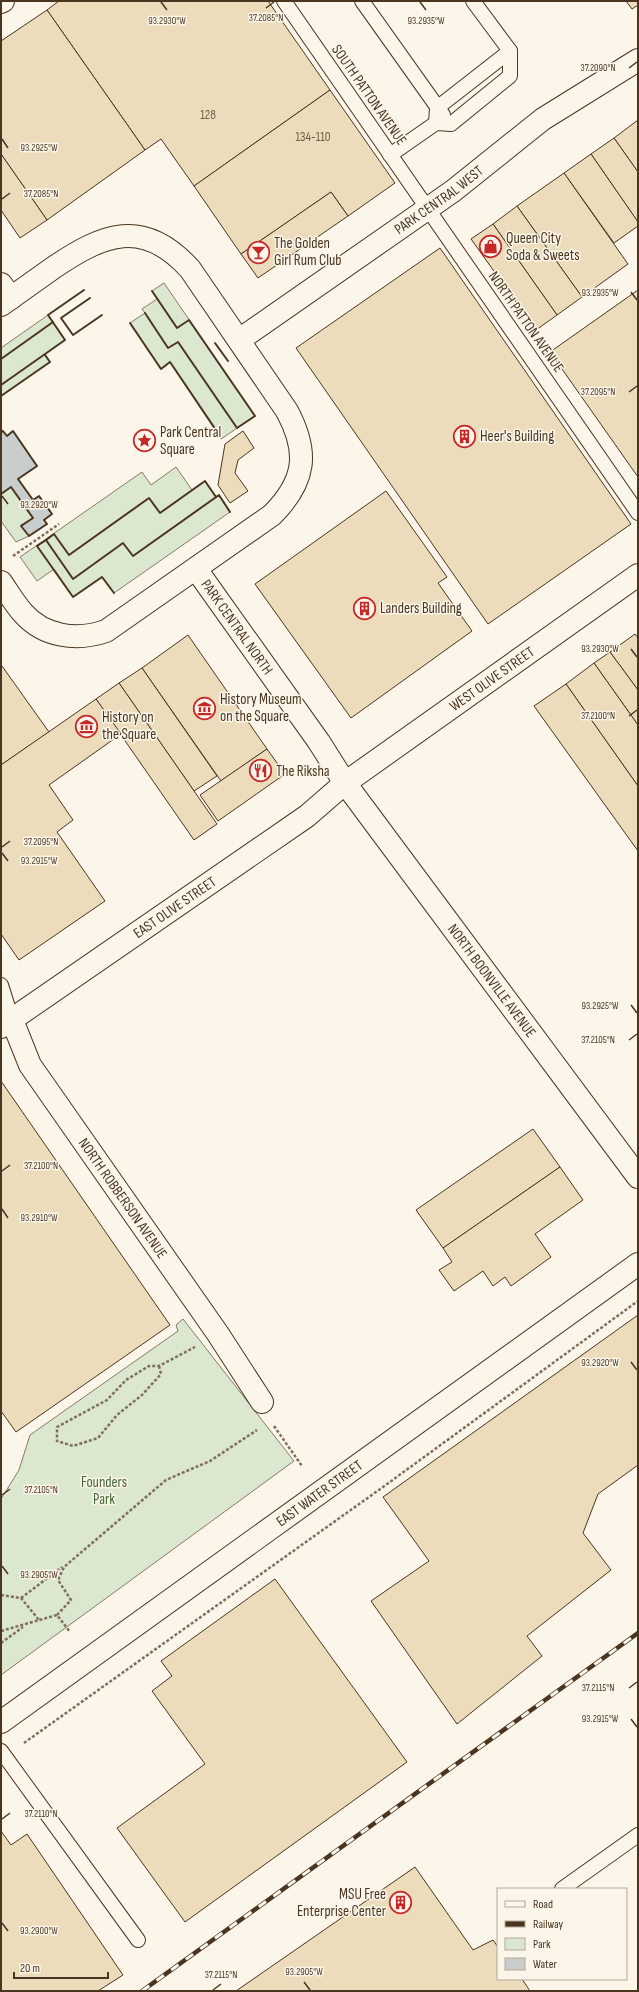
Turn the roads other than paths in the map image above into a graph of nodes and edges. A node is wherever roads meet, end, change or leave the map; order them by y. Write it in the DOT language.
graph roads {
  1 [pos="284,1"];
  2 [pos="362,1"];
  3 [pos="473,1"];
  4 [pos="510,51"];
  5 [pos="638,60"];
  6 [pos="437,108"];
  7 [pos="436,123"];
  8 [pos="451,124"];
  9 [pos="390,155"];
  10 [pos="427,209"];
  11 [pos="4,296"];
  12 [pos="239,340"];
  13 [pos="638,513"];
  14 [pos="196,569"];
  15 [pos="638,575"];
  16 [pos="1,582"];
  17 [pos="345,783"];
  18 [pos="1,985"];
  19 [pos="7,1024"];
  20 [pos="638,1177"];
  21 [pos="638,1264"];
  22 [pos="262,1402"];
  23 [pos="1,1722"];
  24 [pos="3,1754"];
  25 [pos="638,1835"];
  26 [pos="563,1888"];
  27 [pos="138,1940"];
  1 -- 9 [label="lane, SOUTH PATTON AVENUE"];
  2 -- 6 [label="lane"];
  3 -- 4 [label="lane"];
  4 -- 6 [label="lane"];
  4 -- 8 [label="lane"];
  5 -- 10 [label="street, PARK CENTRAL WEST"];
  6 -- 7 [label="lane"];
  6 -- 8 [label="lane"];
  7 -- 8 [label="lane"];
  7 -- 9 [label="lane"];
  9 -- 10 [label="lane, SOUTH PATTON AVENUE"];
  10 -- 12 [label="street, PARK CENTRAL WEST"];
  10 -- 13 [label="lane, NORTH PATTON AVENUE"];
  11 -- 12 [label="street"];
  12 -- 14 [label="street"];
  14 -- 16 [label="street"];
  14 -- 17 [label="street, PARK CENTRAL NORTH"];
  15 -- 17 [label="street, WEST OLIVE STREET"];
  17 -- 19 [label="street, EAST OLIVE STREET"];
  17 -- 20 [label="street, NORTH BOONVILLE AVENUE"];
  18 -- 19 [label="lane, NORTH ROBBERSON AVENUE"];
  19 -- 22 [label="street, NORTH ROBBERSON AVENUE"];
  21 -- 23 [label="street, EAST WATER STREET"];
  24 -- 27 [label="lane"];
  25 -- 26 [label="lane"];
}
